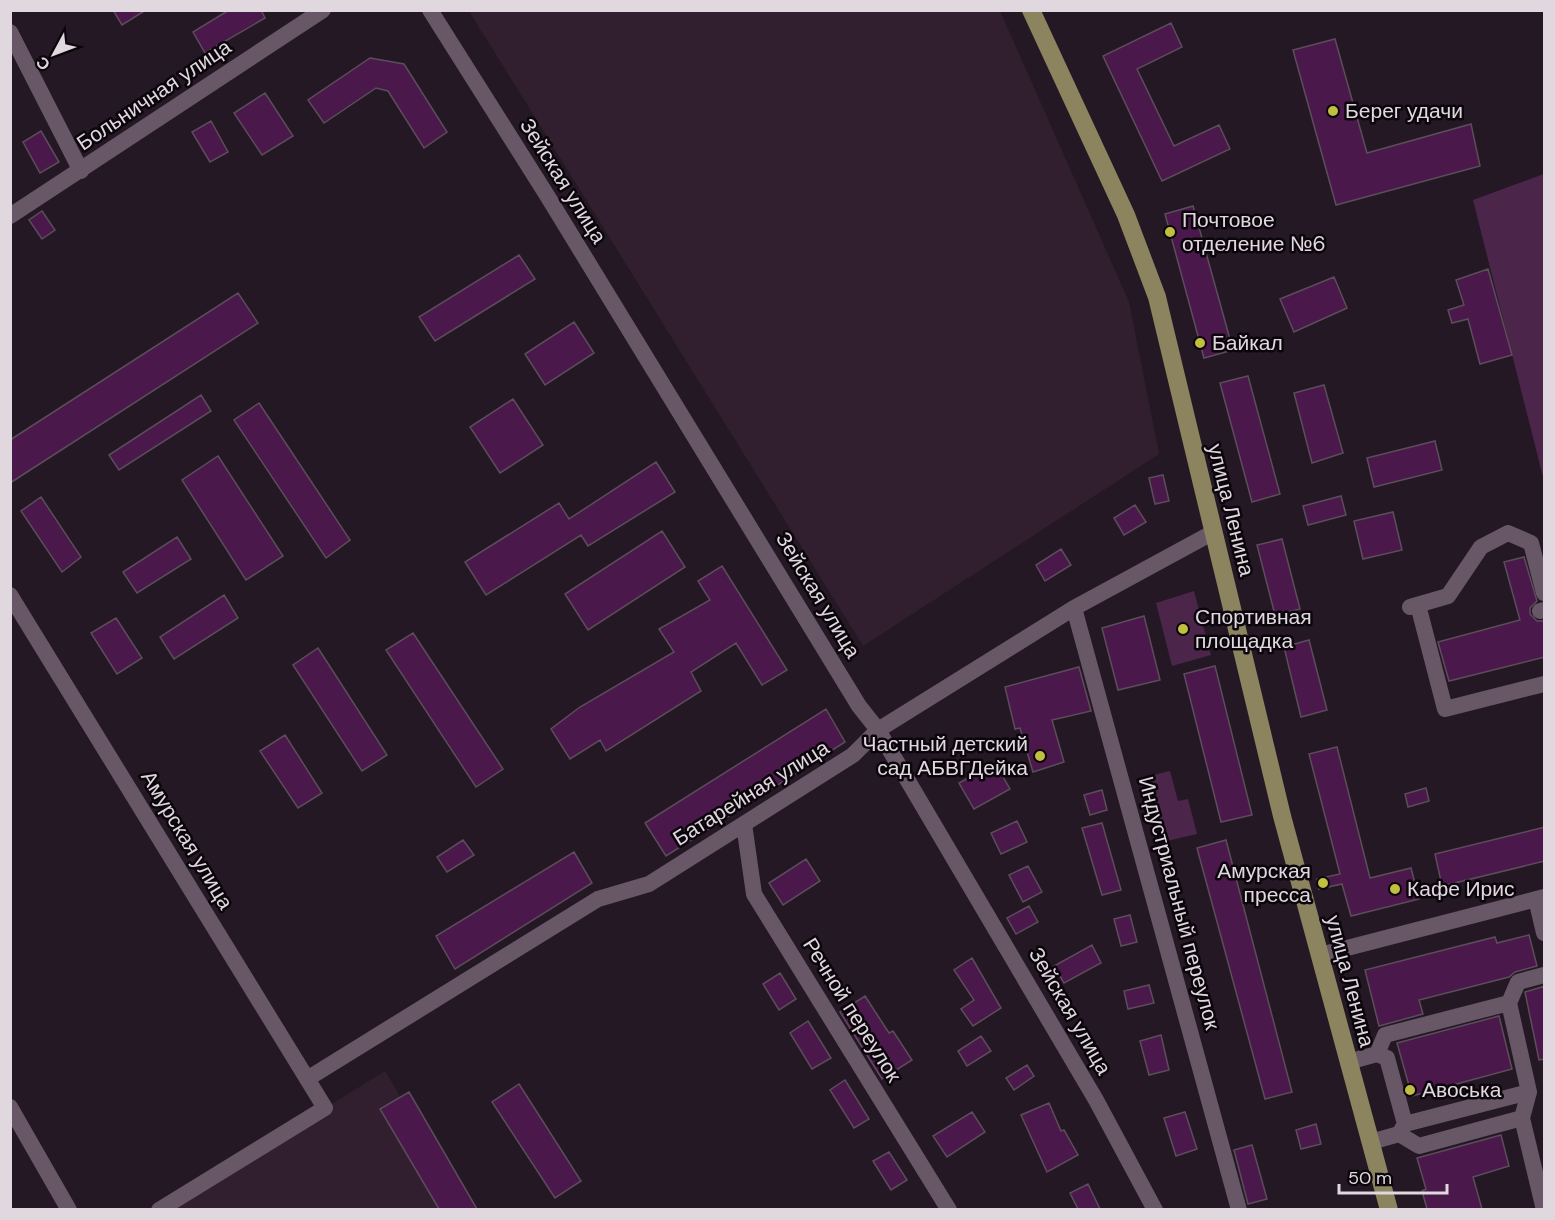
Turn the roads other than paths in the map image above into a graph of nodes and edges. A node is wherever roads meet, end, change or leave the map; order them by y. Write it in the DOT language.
graph roads {
  1 [pos="322,10"];
  2 [pos="430,10"];
  3 [pos="1031,10"];
  4 [pos="10,32"];
  5 [pos="81,171"];
  6 [pos="10,216"];
  7 [pos="1212,533"];
  8 [pos="1545,593"];
  9 [pos="10,594"];
  10 [pos="1074,608"];
  11 [pos="1545,684"];
  12 [pos="878,730"];
  13 [pos="744,824"];
  14 [pos="1540,898"];
  15 [pos="1545,933"];
  16 [pos="1320,955"];
  17 [pos="1545,975"];
  18 [pos="1509,1003"];
  19 [pos="1377,1054"];
  20 [pos="1348,1062"];
  21 [pos="307,1079"];
  22 [pos="1529,1092"];
  23 [pos="10,1107"];
  24 [pos="1522,1118"];
  25 [pos="1402,1129"];
  26 [pos="1371,1142"];
  27 [pos="69,1209"];
  28 [pos="159,1209"];
  29 [pos="949,1209"];
  30 [pos="1155,1209"];
  31 [pos="1239,1209"];
  32 [pos="1389,1209"];
  33 [pos="1544,1209"];
  1 -- 5 [label="street, Больничная улица"];
  2 -- 12 [label="street, Зейская улица"];
  3 -- 7 [label="main road, улица Ленина"];
  4 -- 5 [label="street"];
  5 -- 6 [label="street, Больничная улица"];
  7 -- 10 [label="street, Батарейная улица"];
  7 -- 16 [label="main road, улица Ленина"];
  8 -- 11 [label="street"];
  9 -- 21 [label="street, Амурская улица"];
  10 -- 12 [label="street, Батарейная улица"];
  10 -- 31 [label="street, Индустриальный переулок"];
  12 -- 13 [label="street, Батарейная улица"];
  12 -- 30 [label="street, Зейская улица"];
  13 -- 21 [label="street, Батарейная улица"];
  13 -- 29 [label="street, Речной переулок"];
  14 -- 15 [label="street"];
  14 -- 16 [label="street"];
  16 -- 20 [label="main road, улица Ленина"];
  17 -- 18 [label="street"];
  18 -- 19 [label="street"];
  18 -- 22 [label="street"];
  19 -- 20 [label="street"];
  19 -- 25 [label="street"];
  20 -- 26 [label="main road, улица Ленина"];
  21 -- 28 [label="street, Амурская улица"];
  22 -- 24 [label="street"];
  22 -- 25 [label="street"];
  23 -- 27 [label="street"];
  24 -- 25 [label="street"];
  24 -- 33 [label="street"];
  25 -- 26 [label="street"];
  26 -- 32 [label="main road, улица Ленина"];
}
